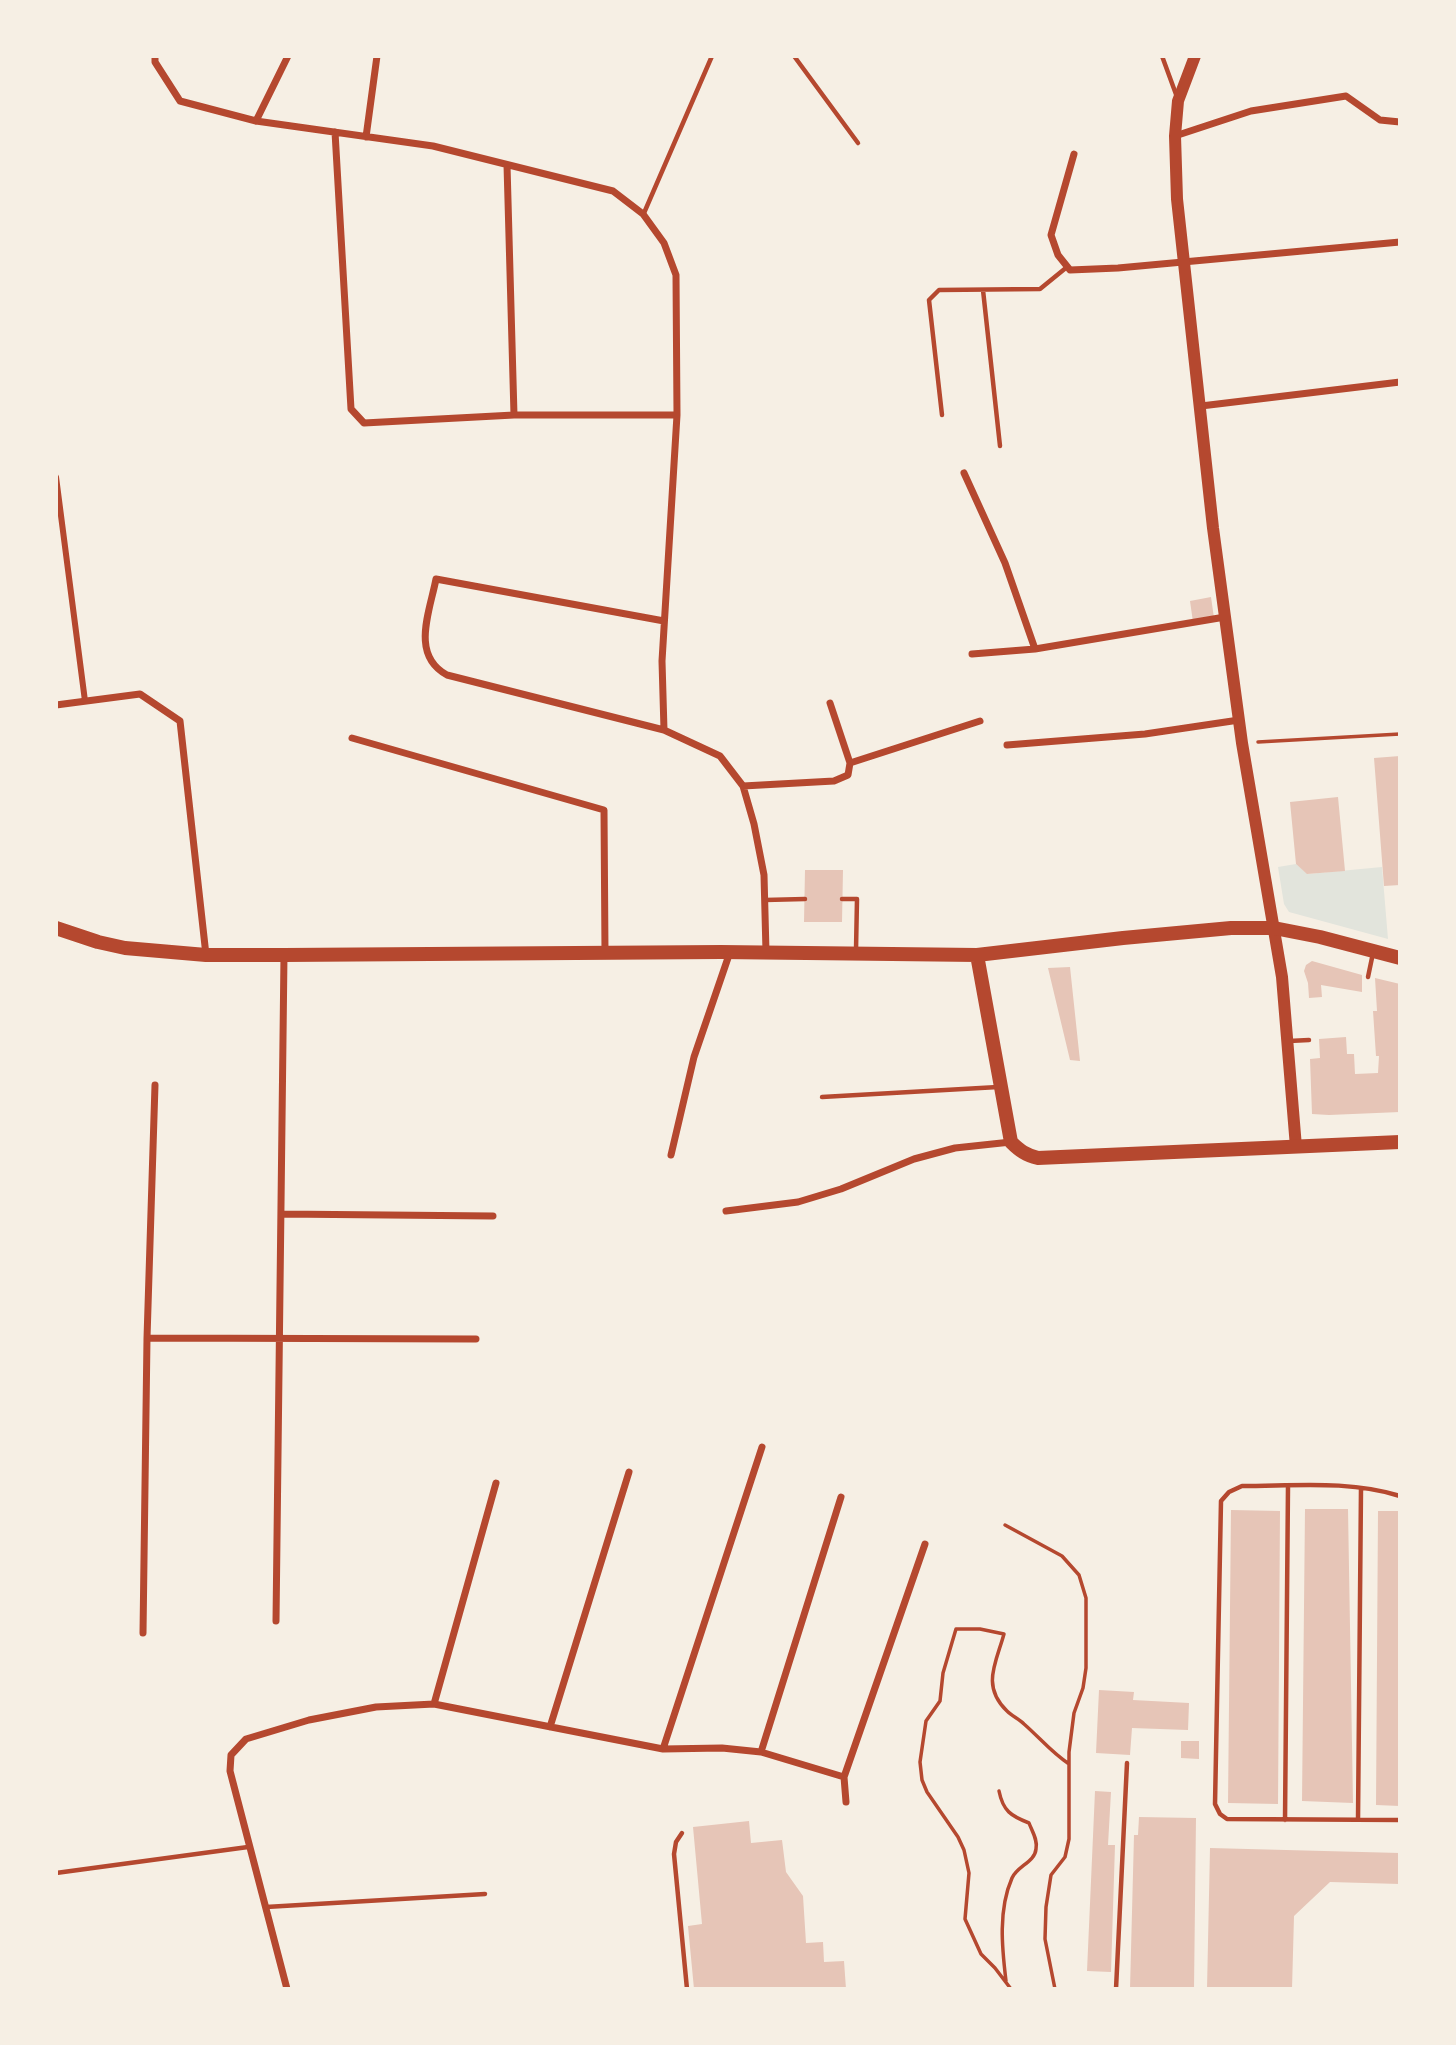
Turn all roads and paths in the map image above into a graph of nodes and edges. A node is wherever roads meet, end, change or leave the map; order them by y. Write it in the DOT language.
graph roads {
  1 [pos="155,56"];
  2 [pos="288,56"];
  3 [pos="377,56"];
  4 [pos="712,56"];
  5 [pos="794,56"];
  6 [pos="1162,56"];
  7 [pos="1195,56"];
  8 [pos="1178,101"];
  9 [pos="256,121"];
  10 [pos="1400,122"];
  11 [pos="335,132"];
  12 [pos="1174,136"];
  13 [pos="366,137"];
  14 [pos="858,143"];
  15 [pos="1074,154"];
  16 [pos="507,165"];
  17 [pos="643,214"];
  18 [pos="1400,242"];
  19 [pos="1185,261"];
  20 [pos="1068,267"];
  21 [pos="983,290"];
  22 [pos="1400,382"];
  23 [pos="1201,406"];
  24 [pos="514,415"];
  25 [pos="677,415"];
  26 [pos="942,415"];
  27 [pos="1000,446"];
  28 [pos="964,473"];
  29 [pos="56,477"];
  30 [pos="1226,617"];
  31 [pos="664,621"];
  32 [pos="1035,649"];
  33 [pos="972,654"];
  34 [pos="85,701"];
  35 [pos="830,702"];
  36 [pos="56,705"];
  37 [pos="1239,720"];
  38 [pos="980,721"];
  39 [pos="664,730"];
  40 [pos="1400,734"];
  41 [pos="352,738"];
  42 [pos="1242,743"];
  43 [pos="1007,745"];
  44 [pos="850,763"];
  45 [pos="743,786"];
  46 [pos="805,899"];
  47 [pos="842,899"];
  48 [pos="765,900"];
  49 [pos="56,928"];
  50 [pos="1274,928"];
  51 [pos="1373,951"];
  52 [pos="726,952"];
  53 [pos="766,952"];
  54 [pos="606,953"];
  55 [pos="856,953"];
  56 [pos="977,955"];
  57 [pos="206,956"];
  58 [pos="284,956"];
  59 [pos="1400,958"];
  60 [pos="1368,976"];
  61 [pos="1309,1040"];
  62 [pos="1287,1041"];
  63 [pos="155,1085"];
  64 [pos="1002,1086"];
  65 [pos="822,1097"];
  66 [pos="1012,1142"];
  67 [pos="1400,1142"];
  68 [pos="1296,1147"];
  69 [pos="671,1155"];
  70 [pos="726,1211"];
  71 [pos="281,1214"];
  72 [pos="493,1216"];
  73 [pos="147,1338"];
  74 [pos="279,1339"];
  75 [pos="476,1339"];
  76 [pos="762,1447"];
  77 [pos="629,1472"];
  78 [pos="496,1483"];
  79 [pos="1288,1486"];
  80 [pos="1361,1488"];
  81 [pos="1400,1496"];
  82 [pos="841,1497"];
  83 [pos="1005,1525"];
  84 [pos="925,1544"];
  85 [pos="276,1621"];
  86 [pos="143,1633"];
  87 [pos="434,1704"];
  88 [pos="550,1727"];
  89 [pos="663,1749"];
  90 [pos="761,1752"];
  91 [pos="1127,1763"];
  92 [pos="1069,1764"];
  93 [pos="844,1777"];
  94 [pos="999,1791"];
  95 [pos="846,1802"];
  96 [pos="1285,1820"];
  97 [pos="1358,1820"];
  98 [pos="1400,1820"];
  99 [pos="682,1833"];
  100 [pos="248,1846"];
  101 [pos="56,1873"];
  102 [pos="485,1894"];
  103 [pos="264,1907"];
  104 [pos="1006,1983"];
  105 [pos="286,1989"];
  106 [pos="687,1989"];
  107 [pos="1011,1989"];
  108 [pos="1055,1989"];
  109 [pos="1116,1989"];
  1 -- 9 [label="street"];
  2 -- 9 [label="street"];
  3 -- 13 [label="street"];
  4 -- 17 [label="lane"];
  5 -- 14 [label="lane"];
  6 -- 8 [label="lane"];
  7 -- 8 [label="street"];
  8 -- 12 [label="street"];
  9 -- 11 [label="street"];
  10 -- 12 [label="street"];
  11 -- 13 [label="street"];
  11 -- 24 [label="street"];
  12 -- 19 [label="street"];
  13 -- 16 [label="street"];
  15 -- 20 [label="street"];
  16 -- 17 [label="street"];
  16 -- 24 [label="street"];
  17 -- 25 [label="street"];
  18 -- 19 [label="street"];
  19 -- 20 [label="street"];
  19 -- 23 [label="street"];
  20 -- 21 [label="lane"];
  21 -- 26 [label="lane"];
  21 -- 27 [label="lane"];
  22 -- 23 [label="street"];
  23 -- 30 [label="street"];
  24 -- 25 [label="street"];
  25 -- 31 [label="street"];
  28 -- 32 [label="street"];
  29 -- 34 [label="street"];
  30 -- 32 [label="street"];
  30 -- 37 [label="street"];
  31 -- 39 [label="street"];
  31 -- 39 [label="street"];
  32 -- 33 [label="street"];
  34 -- 36 [label="street"];
  34 -- 57 [label="street"];
  35 -- 44 [label="street"];
  37 -- 42 [label="street"];
  37 -- 43 [label="street"];
  38 -- 44 [label="street"];
  39 -- 45 [label="street"];
  40 -- 42 [label="path"];
  41 -- 54 [label="street"];
  42 -- 50 [label="street"];
  44 -- 45 [label="street"];
  45 -- 48 [label="street"];
  46 -- 48 [label="lane"];
  47 -- 55 [label="lane"];
  48 -- 53 [label="street"];
  49 -- 57 [label="main road"];
  50 -- 51 [label="main road"];
  50 -- 56 [label="main road"];
  50 -- 62 [label="street"];
  51 -- 59 [label="main road"];
  51 -- 60 [label="lane"];
  52 -- 53 [label="main road"];
  52 -- 54 [label="main road"];
  52 -- 69 [label="street"];
  53 -- 55 [label="main road"];
  54 -- 58 [label="main road"];
  55 -- 56 [label="main road"];
  56 -- 64 [label="main road"];
  57 -- 58 [label="main road"];
  58 -- 71 [label="street"];
  61 -- 62 [label="lane"];
  62 -- 68 [label="street"];
  63 -- 73 [label="street"];
  64 -- 65 [label="lane"];
  64 -- 66 [label="main road"];
  66 -- 68 [label="main road"];
  66 -- 70 [label="street"];
  67 -- 68 [label="main road"];
  71 -- 72 [label="street"];
  71 -- 74 [label="street"];
  73 -- 74 [label="street"];
  73 -- 86 [label="street"];
  74 -- 75 [label="street"];
  74 -- 85 [label="street"];
  76 -- 89 [label="street"];
  77 -- 88 [label="street"];
  78 -- 87 [label="street"];
  79 -- 80 [label="lane"];
  79 -- 96 [label="lane"];
  79 -- 96 [label="lane"];
  80 -- 81 [label="lane"];
  80 -- 97 [label="lane"];
  82 -- 90 [label="street"];
  83 -- 92 [label="path"];
  84 -- 93 [label="street"];
  87 -- 88 [label="street"];
  87 -- 100 [label="street"];
  88 -- 89 [label="street"];
  89 -- 90 [label="street"];
  90 -- 93 [label="street"];
  91 -- 109 [label="lane"];
  92 -- 104 [label="path"];
  92 -- 108 [label="path"];
  93 -- 95 [label="street"];
  94 -- 104 [label="path"];
  96 -- 97 [label="lane"];
  97 -- 98 [label="lane"];
  99 -- 106 [label="lane"];
  100 -- 101 [label="lane"];
  100 -- 103 [label="street"];
  102 -- 103 [label="lane"];
  103 -- 105 [label="street"];
  104 -- 107 [label="path"];
}
